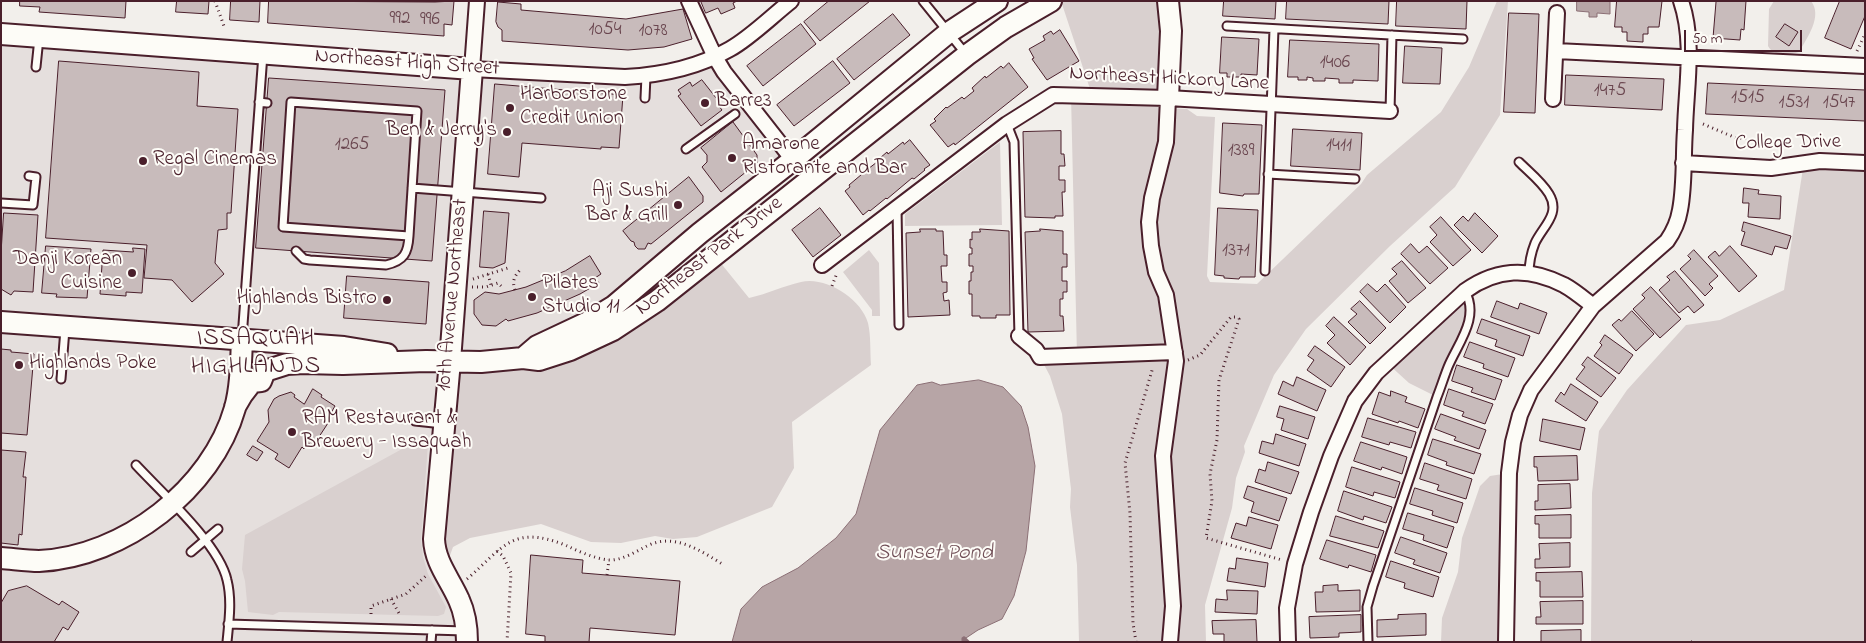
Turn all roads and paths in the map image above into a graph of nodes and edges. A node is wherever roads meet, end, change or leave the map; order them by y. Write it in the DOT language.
graph roads {
  1 [pos="215,1"];
  2 [pos="477,1"];
  3 [pos="689,1"];
  4 [pos="791,1"];
  5 [pos="923,1"];
  6 [pos="997,1"];
  7 [pos="1051,1"];
  8 [pos="1168,1"];
  9 [pos="1680,1"];
  10 [pos="1557,13"];
  11 [pos="1227,26"];
  12 [pos="225,29"];
  13 [pos="1274,29"];
  14 [pos="948,33"];
  15 [pos="1,34"];
  16 [pos="1865,34"];
  17 [pos="1392,35"];
  18 [pos="39,37"];
  19 [pos="1463,39"];
  20 [pos="1556,51"];
  21 [pos="1856,53"];
  22 [pos="263,54"];
  23 [pos="966,55"];
  24 [pos="715,57"];
  25 [pos="1688,58"];
  26 [pos="1865,66"];
  27 [pos="36,67"];
  28 [pos="472,70"];
  29 [pos="646,76"];
  30 [pos="645,98"];
  31 [pos="1168,98"];
  32 [pos="1552,99"];
  33 [pos="1271,105"];
  34 [pos="1390,110"];
  35 [pos="735,114"];
  36 [pos="1007,124"];
  37 [pos="1703,124"];
  38 [pos="1747,138"];
  39 [pos="686,149"];
  40 [pos="794,160"];
  41 [pos="1519,162"];
  42 [pos="1683,163"];
  43 [pos="1865,163"];
  44 [pos="1268,174"];
  45 [pos="29,176"];
  46 [pos="1356,179"];
  47 [pos="412,188"];
  48 [pos="463,192"];
  49 [pos="541,198"];
  50 [pos="1,203"];
  51 [pos="897,208"];
  52 [pos="409,236"];
  53 [pos="296,251"];
  54 [pos="822,265"];
  55 [pos="511,267"];
  56 [pos="520,270"];
  57 [pos="1265,270"];
  58 [pos="837,273"];
  59 [pos="488,274"];
  60 [pos="1529,274"];
  61 [pos="472,279"];
  62 [pos="491,285"];
  63 [pos="471,286"];
  64 [pos="501,286"];
  65 [pos="832,286"];
  66 [pos="515,290"];
  67 [pos="1465,291"];
  68 [pos="1593,306"];
  69 [pos="1,322"];
  70 [pos="899,325"];
  71 [pos="65,326"];
  72 [pos="1020,336"];
  73 [pos="213,337"];
  74 [pos="242,339"];
  75 [pos="1176,357"];
  76 [pos="523,358"];
  77 [pos="426,361"];
  78 [pos="450,361"];
  79 [pos="241,364"];
  80 [pos="61,379"];
  81 [pos="235,407"];
  82 [pos="415,421"];
  83 [pos="444,424"];
  84 [pos="136,465"];
  85 [pos="172,504"];
  86 [pos="218,528"];
  87 [pos="206,540"];
  88 [pos="497,551"];
  89 [pos="191,552"];
  90 [pos="1,558"];
  91 [pos="608,560"];
  92 [pos="1284,560"];
  93 [pos="40,561"];
  94 [pos="724,565"];
  95 [pos="1,573"];
  96 [pos="428,574"];
  97 [pos="607,575"];
  98 [pos="466,579"];
  99 [pos="392,599"];
  100 [pos="371,614"];
  101 [pos="400,615"];
  102 [pos="228,624"];
  103 [pos="432,630"];
  104 [pos="467,636"];
  105 [pos="227,642"];
  106 [pos="432,642"];
  107 [pos="507,642"];
  108 [pos="1136,642"];
  109 [pos="1170,642"];
  110 [pos="1288,642"];
  111 [pos="1368,642"];
  112 [pos="1506,642"];
  1 -- 12 [label="path"];
  2 -- 28 [label="street, 10th Avenue Northeast"];
  3 -- 24 [label="street"];
  4 -- 24 [label="street, Northeast High Street"];
  5 -- 14 [label="lane"];
  6 -- 14 [label="street, Northeast Park Drive"];
  7 -- 23 [label="street, Northeast Park Drive"];
  8 -- 31 [label="street"];
  9 -- 25 [label="street"];
  10 -- 20 [label="street"];
  11 -- 13 [label="lane"];
  13 -- 17 [label="lane"];
  13 -- 33 [label="lane"];
  14 -- 23 [label="lane"];
  14 -- 40 [label="street, Northeast Park Drive"];
  15 -- 18 [label="street, Northeast High Street"];
  16 -- 21 [label="path"];
  17 -- 19 [label="lane"];
  17 -- 34 [label="lane"];
  18 -- 22 [label="street, Northeast High Street"];
  18 -- 27 [label="lane"];
  20 -- 25 [label="street"];
  20 -- 32 [label="street"];
  22 -- 28 [label="street, Northeast High Street"];
  22 -- 74 [label="lane"];
  23 -- 76 [label="street, Northeast Park Drive"];
  24 -- 29 [label="street, Northeast High Street"];
  24 -- 40 [label="street"];
  25 -- 26 [label="street"];
  25 -- 42 [label="street"];
  28 -- 29 [label="street, Northeast High Street"];
  28 -- 48 [label="street, 10th Avenue Northeast"];
  29 -- 30 [label="lane"];
  31 -- 33 [label="street, Northeast Hickory Lane"];
  31 -- 36 [label="street, Northeast Hickory Lane"];
  31 -- 75 [label="street"];
  33 -- 34 [label="street, Northeast Hickory Lane"];
  33 -- 44 [label="lane"];
  35 -- 39 [label="lane"];
  36 -- 51 [label="street, Northeast Hickory Lane"];
  36 -- 72 [label="lane"];
  37 -- 38 [label="path"];
  40 -- 76 [label="street, Northeast Park Drive"];
  41 -- 60 [label="lane"];
  42 -- 43 [label="street, College Drive"];
  42 -- 68 [label="street"];
  44 -- 46 [label="lane"];
  44 -- 57 [label="lane"];
  45 -- 50 [label="lane"];
  47 -- 48 [label="lane"];
  47 -- 52 [label="lane"];
  47 -- 52 [label="lane"];
  48 -- 49 [label="lane"];
  48 -- 78 [label="street, 10th Avenue Northeast"];
  51 -- 54 [label="street, Northeast Hickory Lane"];
  51 -- 70 [label="lane"];
  52 -- 53 [label="lane"];
  55 -- 59 [label="path"];
  56 -- 66 [label="path"];
  58 -- 65 [label="path"];
  59 -- 61 [label="path"];
  59 -- 62 [label="path"];
  60 -- 67 [label="street"];
  60 -- 68 [label="street"];
  62 -- 63 [label="path"];
  62 -- 64 [label="path"];
  67 -- 110 [label="street"];
  67 -- 111 [label="lane"];
  68 -- 112 [label="street"];
  69 -- 71 [label="street, Northeast Park Drive"];
  71 -- 73 [label="street, Northeast Park Drive"];
  71 -- 80 [label="lane"];
  72 -- 75 [label="street"];
  73 -- 74 [label="street, Northeast Park Drive"];
  73 -- 79 [label="street"];
  74 -- 77 [label="street, Northeast Park Drive"];
  74 -- 79 [label="street"];
  75 -- 92 [label="path"];
  75 -- 108 [label="path"];
  75 -- 109 [label="street"];
  76 -- 78 [label="street, Northeast Park Drive"];
  77 -- 78 [label="street, Northeast Park Drive"];
  77 -- 81 [label="street, Northeast Park Drive"];
  78 -- 83 [label="street, 10th Avenue Northeast"];
  79 -- 81 [label="street"];
  81 -- 85 [label="street"];
  82 -- 83 [label="lane"];
  83 -- 104 [label="street, 10th Avenue Northeast"];
  84 -- 85 [label="lane"];
  85 -- 87 [label="lane"];
  85 -- 93 [label="street"];
  86 -- 87 [label="lane"];
  87 -- 89 [label="lane"];
  87 -- 102 [label="lane"];
  88 -- 91 [label="path"];
  88 -- 98 [label="path"];
  88 -- 107 [label="path"];
  90 -- 93 [label="street"];
  91 -- 94 [label="path"];
  91 -- 97 [label="path"];
  93 -- 95 [label="street"];
  96 -- 99 [label="path"];
  99 -- 100 [label="path"];
  99 -- 101 [label="path"];
  102 -- 103 [label="lane"];
  102 -- 105 [label="lane"];
  103 -- 104 [label="lane"];
  103 -- 106 [label="lane"];
}
